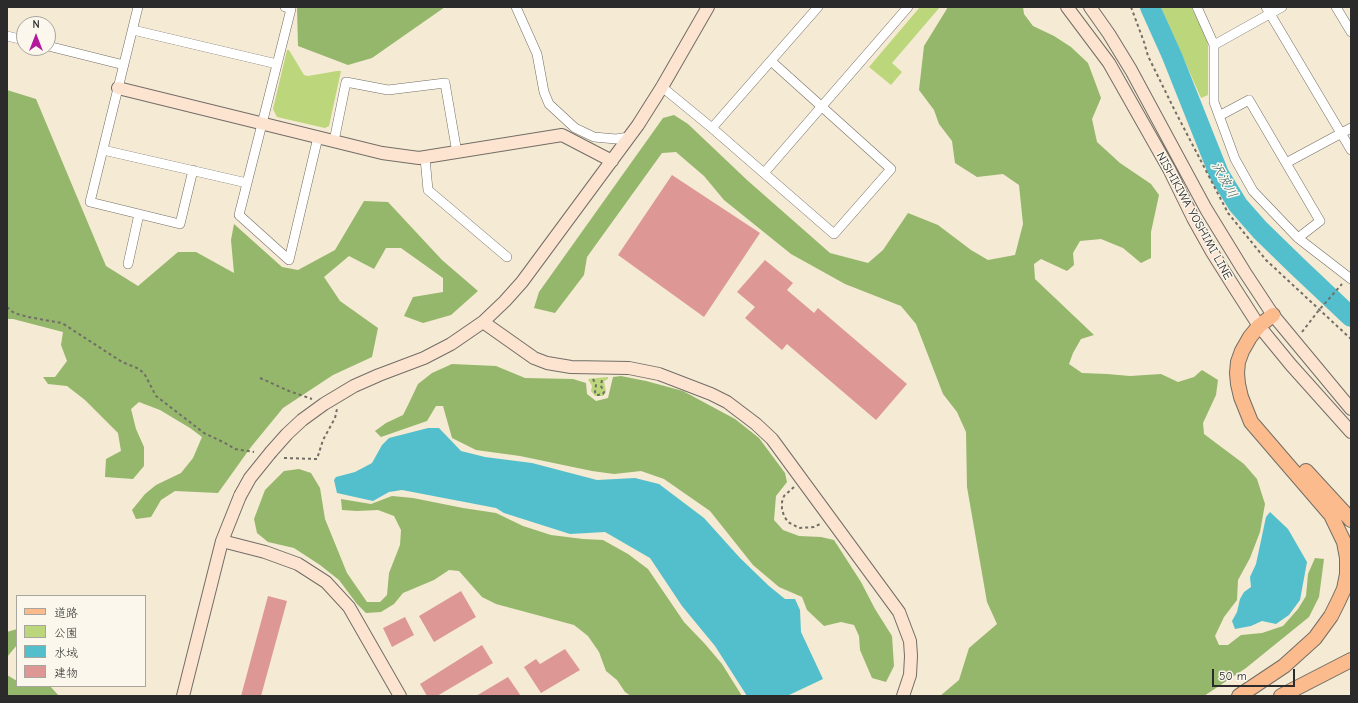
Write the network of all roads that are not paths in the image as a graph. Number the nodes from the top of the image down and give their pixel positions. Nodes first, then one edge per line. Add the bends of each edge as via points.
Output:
1 (138, 7) edge
2 (285, 7) edge
3 (516, 7) edge
4 (818, 7) edge
5 (908, 7) edge
6 (1067, 7) edge
7 (1090, 7) edge
8 (1197, 7) edge
9 (1282, 7) edge
10 (1336, 7) edge
11 (706, 8) edge
12 (1268, 10) edge
13 (133, 30) junction
14 (1351, 32) edge
15 (1214, 45) junction
16 (56, 48) edge
17 (771, 61) junction
18 (277, 64) junction
19 (124, 65) junction
20 (662, 87) junction
21 (118, 88) junction
22 (822, 107) junction
23 (1219, 116) junction
24 (263, 123) junction
25 (712, 128) junction
26 (1351, 128) edge
27 (1342, 133) junction
28 (629, 136) junction
29 (318, 137) junction
30 (334, 141) junction
31 (103, 150) junction
32 (1351, 150) edge
33 (457, 153) junction
34 (425, 158) junction
35 (612, 160) junction
36 (1286, 163) junction
37 (193, 170) junction
38 (764, 173) junction
39 (247, 183) junction
40 (139, 214) junction
41 (1298, 238) junction
42 (507, 257) dead end
43 (128, 264) dead end
44 (1351, 278) edge
45 (1273, 315) junction
46 (483, 322) junction
47 (1259, 326) junction
48 (1241, 397) junction
49 (1351, 409) edge
50 (1351, 432) edge
51 (1351, 520) edge
52 (222, 540) junction
53 (1351, 660) edge
54 (183, 696) edge
55 (400, 696) edge
56 (903, 696) edge
57 (1239, 696) edge
58 (1281, 696) edge

1 - 13 street
2 - 18 street via 291,8
3 - 28 street via 537,54 544,92 549,104 575,128 594,137 616,139
4 - 17 street
5 - 22 street
6 - 47 street, NISHIKIWA YOSHIMI LINE via 1108,62 1169,169 1212,252
7 - 45 street, NISHIKIWA YOSHIMI LINE via 1131,70 1206,208
8 - 15 street
9 - 12 street
10 - 14 street
11 - 20 street
12 - 15 street
12 - 27 street
13 - 18 street
13 - 19 street
15 - 23 street via 1214,102
16 - 19 street
17 - 22 street
17 - 25 street
18 - 24 street
19 - 21 street
20 - 25 street
20 - 28 street
21 - 24 street
21 - 31 street
22 - 38 street
22 - 38 street via 891,169 886,175 834,234
23 - 36 street via 1249,100
23 - 41 street via 1236,159 1254,191
24 - 29 street
24 - 39 street
25 - 38 street
26 - 27 street
27 - 32 street
27 - 36 street
28 - 35 street
29 - 30 street
29 - 39 street via 288,260 239,215
30 - 33 street via 346,82 388,90 445,83
30 - 34 street via 382,153
31 - 37 street
31 - 40 street via 90,202
33 - 34 street
33 - 35 street via 562,135
34 - 42 street via 428,190
35 - 46 street via 522,282
36 - 41 street via 1320,221
37 - 39 street
37 - 40 street via 180,224
40 - 43 street
41 - 44 street
45 - 47 main road
45 - 49 street, NISHIKIWA YOSHIMI LINE
46 - 52 street, bridge via 451,344 424,358 354,386 302,420 286,434 250,478
46 - 56 street via 534,358 571,368 629,368 660,374 722,400 756,424 772,439 899,612 910,641 911,656 910,675
47 - 48 main road via 1250,337 1238,362
47 - 50 street, NISHIKIWA YOSHIMI LINE
48 - 51 main road via 1266,428
48 - 57 main road via 1251,422 1330,515 1344,542 1347,574 1344,589 1324,627 1284,666
52 - 54 street
52 - 55 street via 298,564 326,582 349,607
53 - 58 main road

